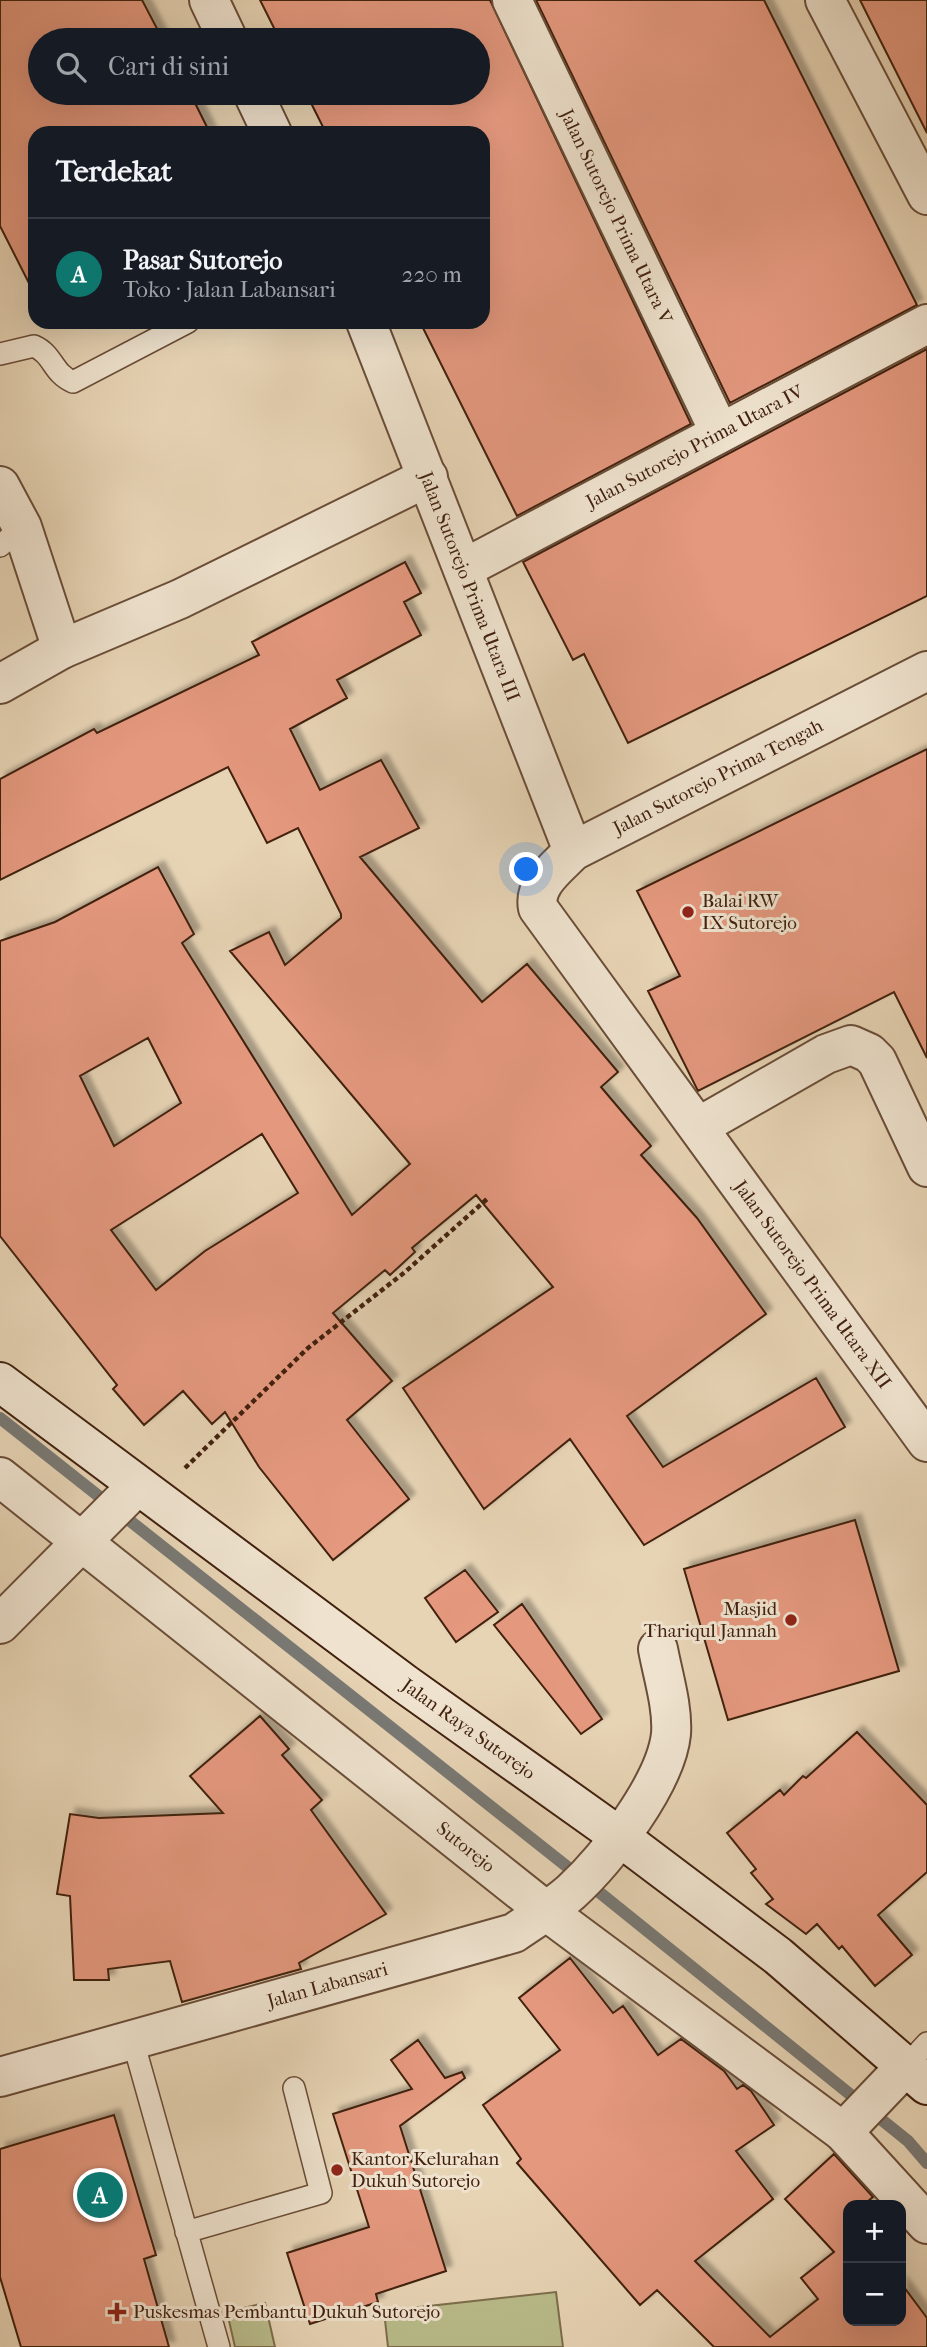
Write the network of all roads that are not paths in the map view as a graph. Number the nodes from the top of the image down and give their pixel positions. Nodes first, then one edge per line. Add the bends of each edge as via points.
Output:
1 (209, 0) edge
2 (512, 0) edge
3 (825, 0) edge
4 (222, 28) edge
5 (259, 105) edge
6 (269, 126) edge
7 (927, 195) edge
8 (927, 324) edge
9 (175, 329) edge
10 (369, 329) edge
11 (0, 354) edge
12 (719, 431) junction
13 (428, 477) junction
14 (0, 486) edge
15 (11, 536) edge
16 (463, 569) junction
17 (62, 649) junction
18 (927, 671) edge
19 (0, 684) edge
20 (573, 851) junction
21 (538, 908) joint
22 (700, 1126) junction
23 (927, 1167) edge
24 (0, 1382) edge
25 (927, 1442) edge
26 (0, 1477) edge
27 (138, 1495) junction
28 (89, 1536) junction
29 (0, 1624) edge
30 (658, 1649) dead end
31 (583, 1876) junction
32 (133, 2041) junction
33 (913, 2069) edge
34 (0, 2077) edge
35 (294, 2088) dead end
36 (846, 2130) junction
37 (927, 2224) edge
38 (186, 2232) junction
39 (219, 2347) edge

1 - 4 street
2 - 12 street, Jalan Sutorejo Prima Utara V
3 - 7 street
5 - 6 street
8 - 12 street, Jalan Sutorejo Prima Utara IV
9 - 11 lane via 74,382 59,376 45,351 34,346
10 - 13 street, Jalan Sutorejo Prima Utara III
12 - 16 street, Jalan Sutorejo Prima Utara IV
13 - 16 street, Jalan Sutorejo Prima Utara III
13 - 17 street via 180,599
14 - 15 street
15 - 17 street
16 - 20 street, Jalan Sutorejo Prima Utara III
17 - 19 street
18 - 20 street, Jalan Sutorejo Prima Tengah
20 - 21 street, Jalan Sutorejo Prima Tengah via 540,886
21 - 22 street, Jalan Sutorejo Prima Utara XII
22 - 23 street via 826,1054 851,1045 877,1061
22 - 25 street, Jalan Sutorejo Prima Utara XII
24 - 27 street, Jalan Raya Sutorejo
26 - 28 street, Sutorejo
27 - 28 street
27 - 31 street, Jalan Raya Sutorejo via 404,1684
28 - 29 street
28 - 31 street, Sutorejo
30 - 31 street via 669,1707 669,1748 642,1806
31 - 32 street, Jalan Labansari via 504,1936
31 - 33 street, Jalan Raya Sutorejo via 778,1956
31 - 36 street, Sutorejo
32 - 34 street, Jalan Labansari
32 - 38 lane
33 - 36 street
35 - 38 lane via 321,2193
36 - 37 street, Sutorejo
38 - 39 lane

